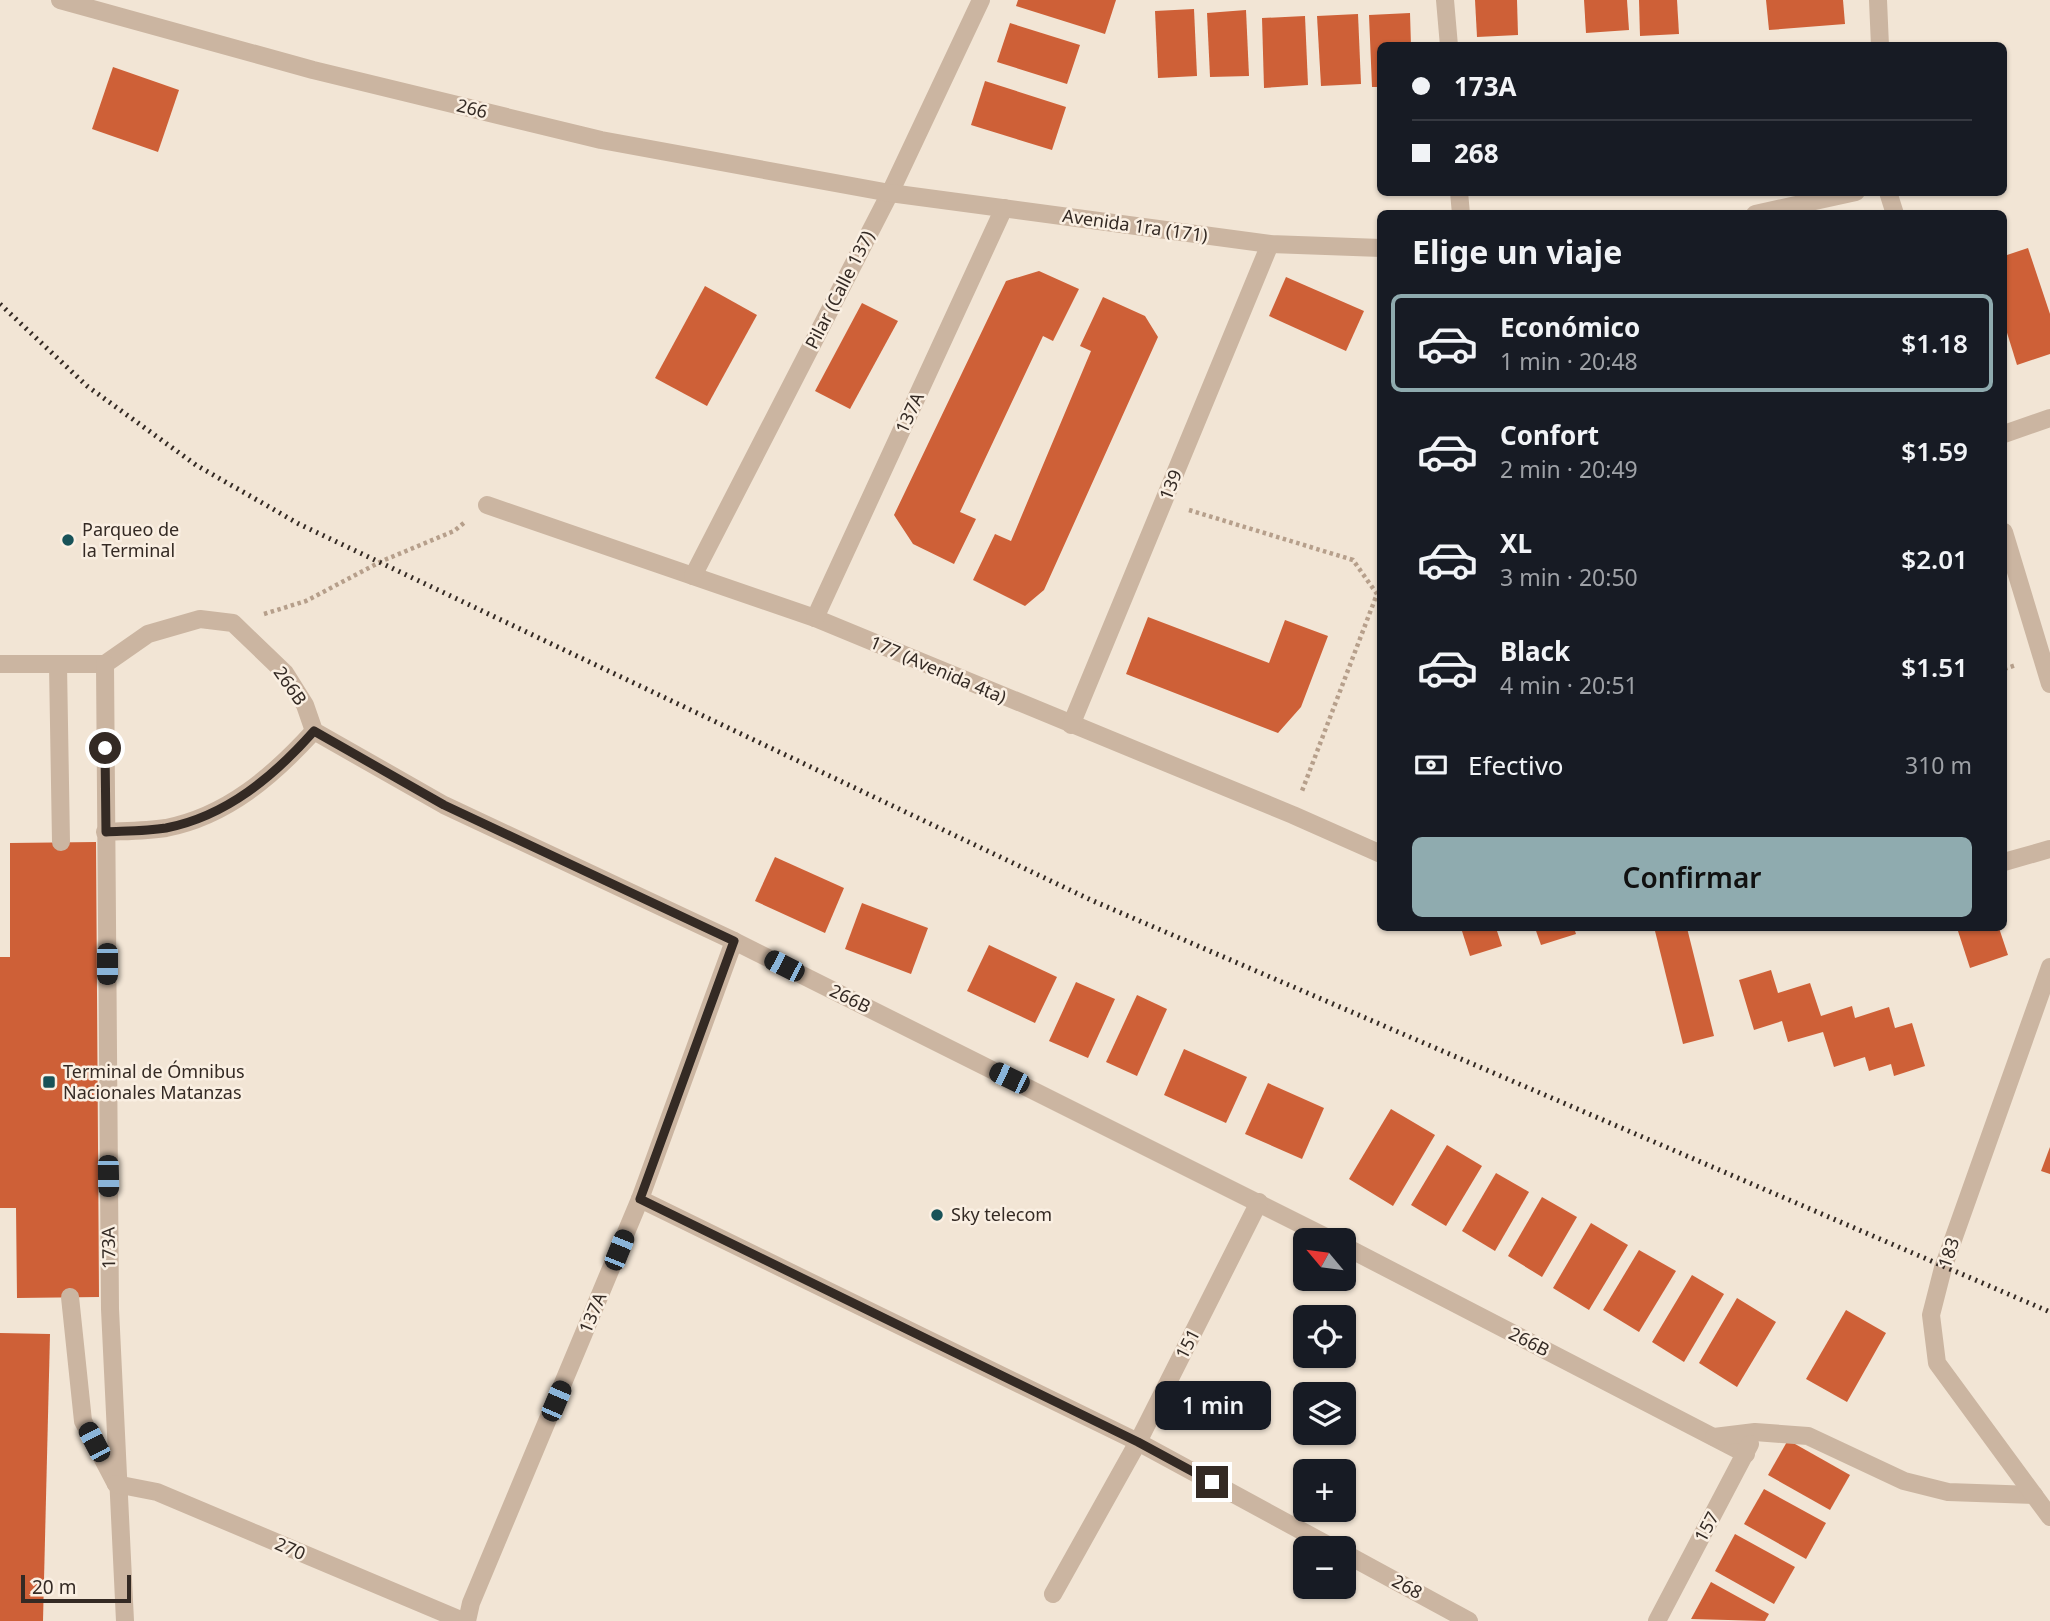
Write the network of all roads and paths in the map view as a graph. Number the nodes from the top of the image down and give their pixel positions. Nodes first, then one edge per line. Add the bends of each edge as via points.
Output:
1 (60, 0) edge
2 (981, 0) edge
3 (1446, 0) edge
4 (1878, 0) edge
5 (1449, 42) edge
6 (1880, 42) edge
7 (890, 193) junction
8 (1838, 196) edge
9 (1004, 208) junction
10 (1773, 210) edge
11 (1270, 244) junction
12 (1377, 248) edge
13 (2050, 418) edge
14 (2007, 433) edge
15 (1164, 502) junction
16 (486, 505) joint
17 (2007, 542) edge
18 (693, 576) junction
19 (815, 618) junction
20 (233, 623) junction
21 (0, 664) edge
22 (105, 664) junction
23 (58, 665) junction
24 (2050, 684) edge
25 (1071, 725) junction
26 (314, 731) junction
27 (1293, 815) junction
28 (106, 832) junction
29 (61, 842) dead end
30 (2050, 849) edge
31 (1377, 853) edge
32 (2007, 861) edge
33 (734, 941) junction
34 (2050, 967) edge
35 (640, 1199) junction
36 (1259, 1202) junction
37 (1309, 1228) edge
38 (1356, 1252) edge
39 (70, 1297) dead end
40 (1755, 1432) junction
41 (1714, 1437) junction
42 (1138, 1442) junction
43 (1746, 1454) junction
44 (116, 1485) junction
45 (2034, 1495) junction
46 (2050, 1517) edge
47 (1311, 1536) edge
48 (1356, 1560) edge
49 (1053, 1594) dead end
50 (467, 1615) edge
51 (125, 1621) edge
52 (1469, 1621) edge
53 (1657, 1621) edge

1 - 7 street, 266 via 313,70 601,140
2 - 7 street, Pilar (Calle 137)
3 - 5 street
4 - 6 street
7 - 9 street, Avenida 1ra (171)
7 - 18 street, Pilar (Calle 137)
8 - 10 street
9 - 11 street, Avenida 1ra (171)
9 - 19 street, 137A
11 - 12 street, Avenida 1ra (171)
11 - 15 street, 139
13 - 14 street
15 - 25 street, 139
15 - 27 path via 1353,560 1377,594
16 - 18 street, 177 (Avenida 4ta)
16 - 20 path via 454,531 382,561 306,601
17 - 24 street
18 - 19 street, 177 (Avenida 4ta)
19 - 25 street, 177 (Avenida 4ta)
20 - 22 street via 200,619 148,634
20 - 26 street, 266B via 285,673 305,705
21 - 23 street
22 - 23 street
22 - 28 street, 173A
23 - 29 street
25 - 27 street, 177 (Avenida 4ta)
26 - 28 street via 242,797 205,816 165,828
26 - 33 street, 266B via 444,805
27 - 31 street, 177 (Avenida 4ta)
28 - 44 street, 173A
30 - 32 street
33 - 35 street, 137A
33 - 36 street, 266B
34 - 45 street, 183 via 1943,1268 1931,1315 1937,1363
35 - 42 street
35 - 50 street, 137A
36 - 37 street, 266B
36 - 42 street, 151
38 - 41 street, 266B
39 - 44 street via 83,1421
40 - 41 street
40 - 43 street, 157
40 - 45 street via 1808,1436 1904,1481 1948,1492
41 - 43 street, 266B
42 - 47 street
42 - 49 street, 151
43 - 53 street, 157
44 - 50 street, 270 via 158,1492
44 - 51 street, 173A
45 - 46 street, 183
48 - 52 street, 268

